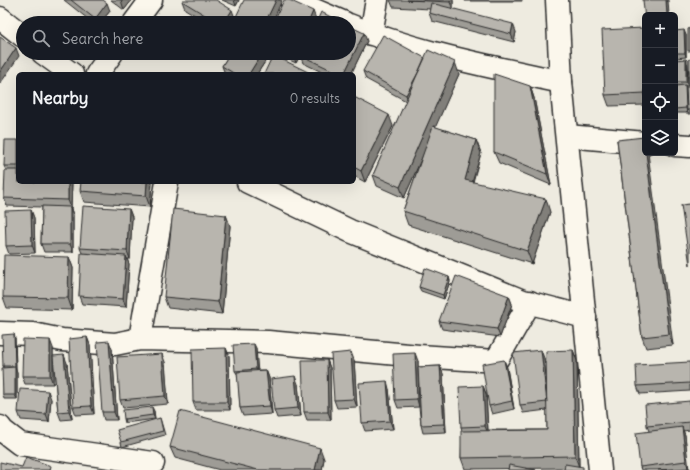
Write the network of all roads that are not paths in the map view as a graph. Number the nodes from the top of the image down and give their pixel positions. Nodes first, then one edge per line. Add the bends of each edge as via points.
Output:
1 (151, 0) edge
2 (291, 0) edge
3 (377, 0) edge
4 (557, 0) edge
5 (139, 16) edge
6 (329, 16) edge
7 (0, 18) edge
8 (356, 28) edge
9 (16, 31) edge
10 (372, 34) junction
11 (53, 60) edge
12 (107, 60) edge
13 (69, 72) edge
14 (98, 72) edge
15 (561, 82) junction
16 (567, 136) junction
17 (642, 143) edge
18 (678, 145) edge
19 (690, 146) edge
20 (167, 184) edge
21 (252, 184) edge
22 (530, 302) junction
23 (585, 317) junction
24 (0, 333) edge
25 (140, 339) junction
26 (0, 427) edge
27 (154, 463) dead end
28 (600, 470) edge

1 - 5 street
2 - 6 street
3 - 10 street
4 - 15 street
7 - 9 street
8 - 10 street
10 - 15 street via 446,56
11 - 13 street
12 - 14 street
15 - 16 street
16 - 17 street
16 - 23 street
18 - 19 street
20 - 25 street
21 - 22 street via 350,231
22 - 23 street
22 - 25 street via 496,361 268,342
23 - 28 street
24 - 25 street via 33,334 62,340 115,344
26 - 27 street via 20,444

